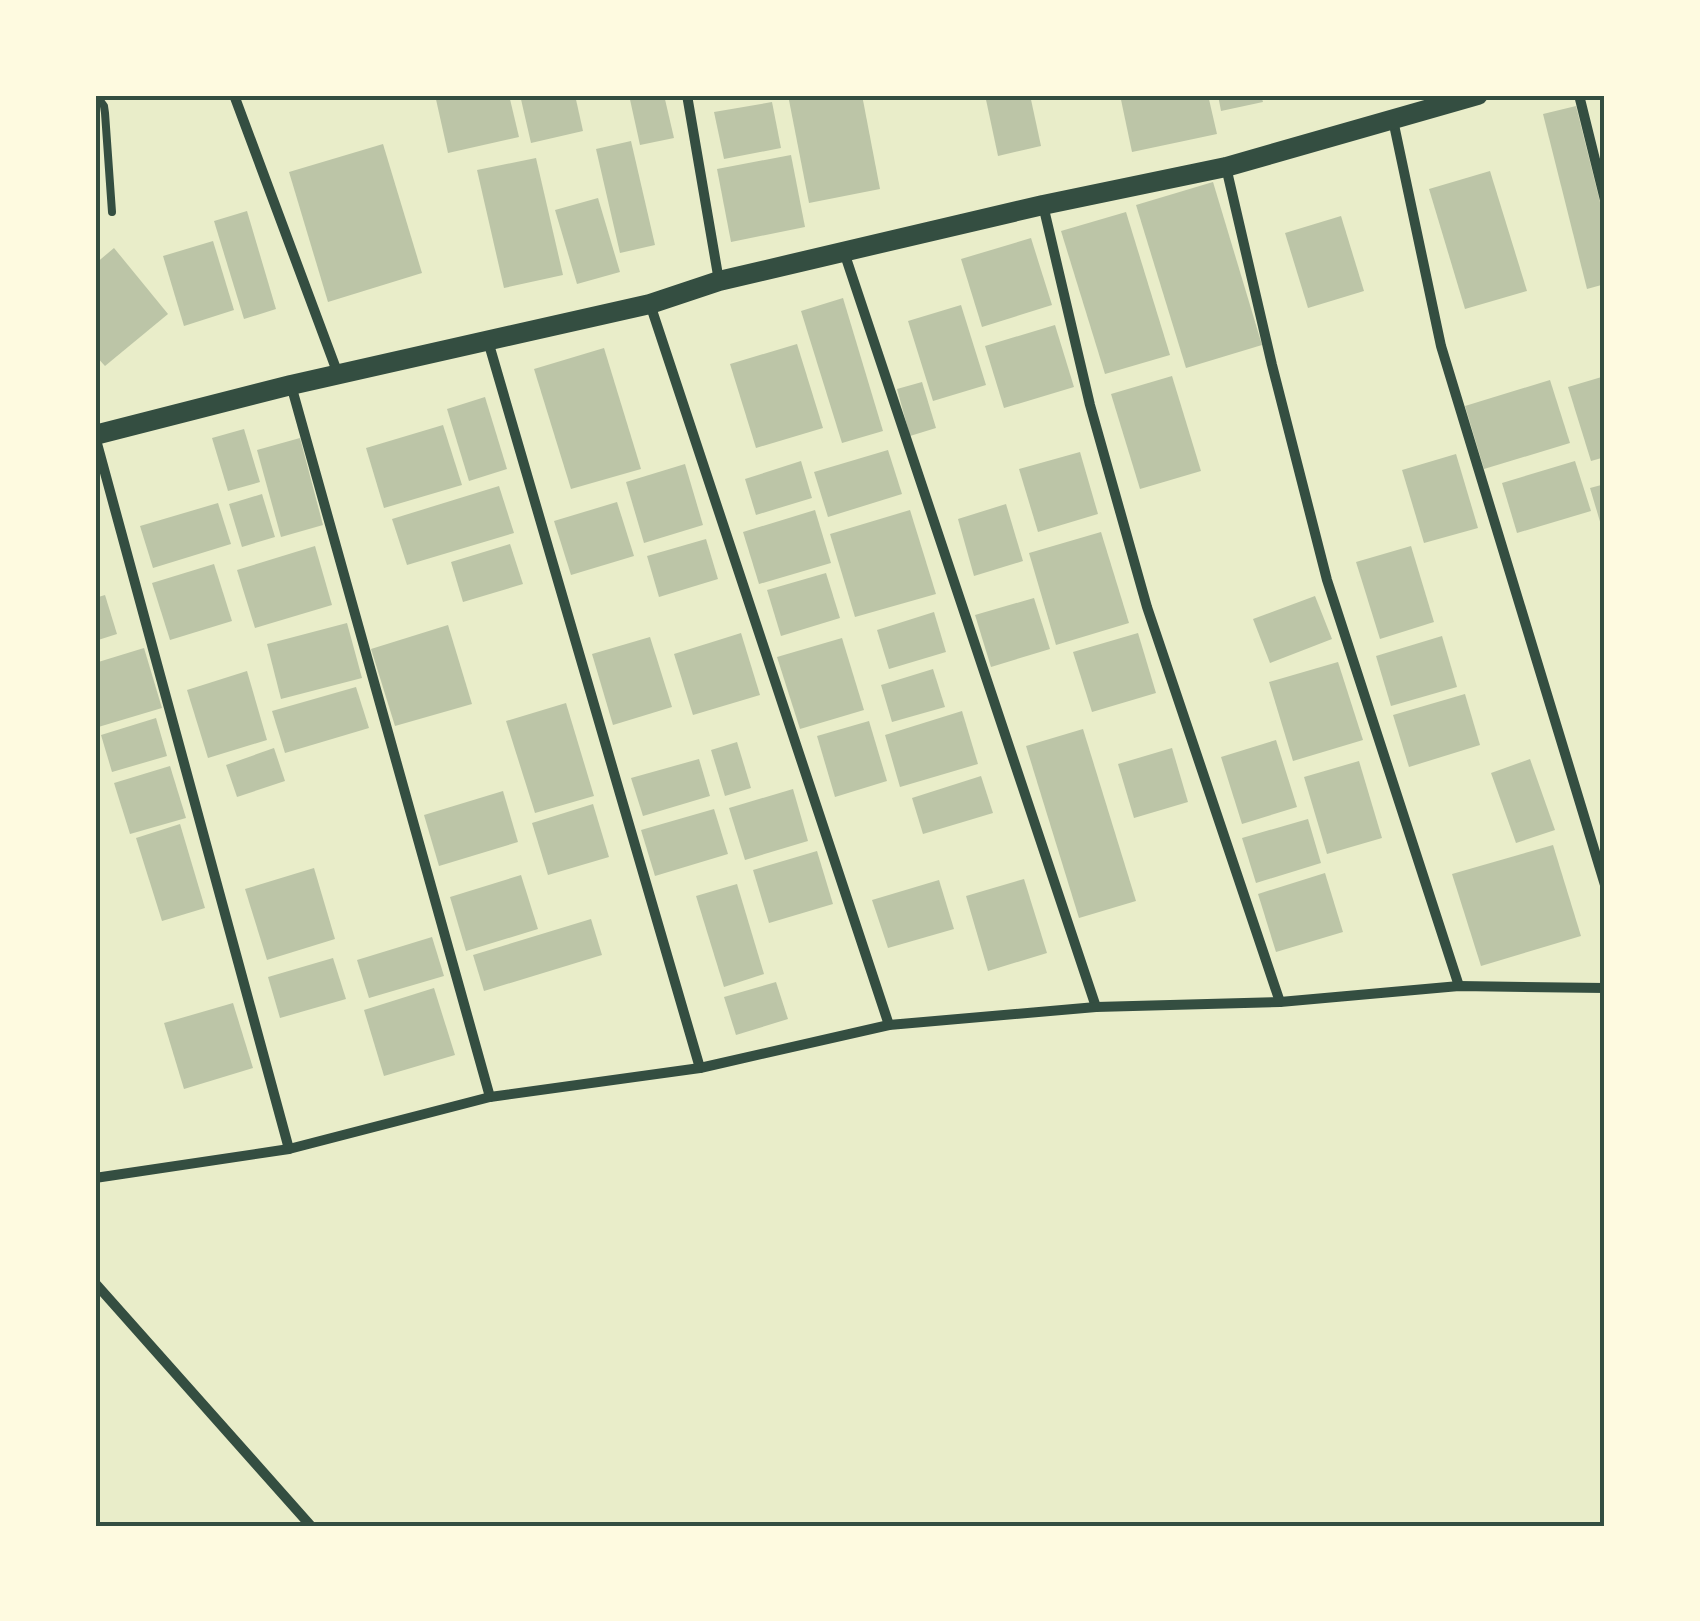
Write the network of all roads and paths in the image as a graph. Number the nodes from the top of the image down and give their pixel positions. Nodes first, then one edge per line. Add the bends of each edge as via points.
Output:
1 (96, 95) edge
2 (234, 95) edge
3 (686, 95) edge
4 (1478, 95) edge
5 (1580, 95) edge
6 (1394, 120) junction
7 (1226, 167) junction
8 (1605, 200) edge
9 (1042, 204) junction
10 (112, 212) dead end
11 (844, 252) junction
12 (719, 281) junction
13 (650, 304) junction
14 (488, 341) junction
15 (338, 374) junction
16 (291, 385) junction
17 (95, 436) edge
18 (1605, 884) edge
19 (1459, 986) junction
20 (1605, 988) edge
21 (1280, 1002) junction
22 (1096, 1007) junction
23 (889, 1025) junction
24 (700, 1068) junction
25 (490, 1096) junction
26 (288, 1149) junction
27 (95, 1178) edge
28 (95, 1283) edge
29 (311, 1526) edge

1 - 10 lane via 105,113
2 - 15 street
3 - 12 street
4 - 6 main road
5 - 8 street
6 - 7 main road
6 - 18 street via 1441,346
7 - 9 main road
7 - 19 street via 1327,580
9 - 11 main road
9 - 21 street via 1147,606
11 - 12 main road
11 - 22 street
12 - 13 main road
13 - 14 main road
13 - 23 street
14 - 15 main road
14 - 24 street
15 - 16 main road
16 - 17 main road
16 - 25 street
17 - 26 street
19 - 20 street
19 - 21 street
21 - 22 street
22 - 23 street
23 - 24 street
24 - 25 street
25 - 26 street
26 - 27 street
28 - 29 street

